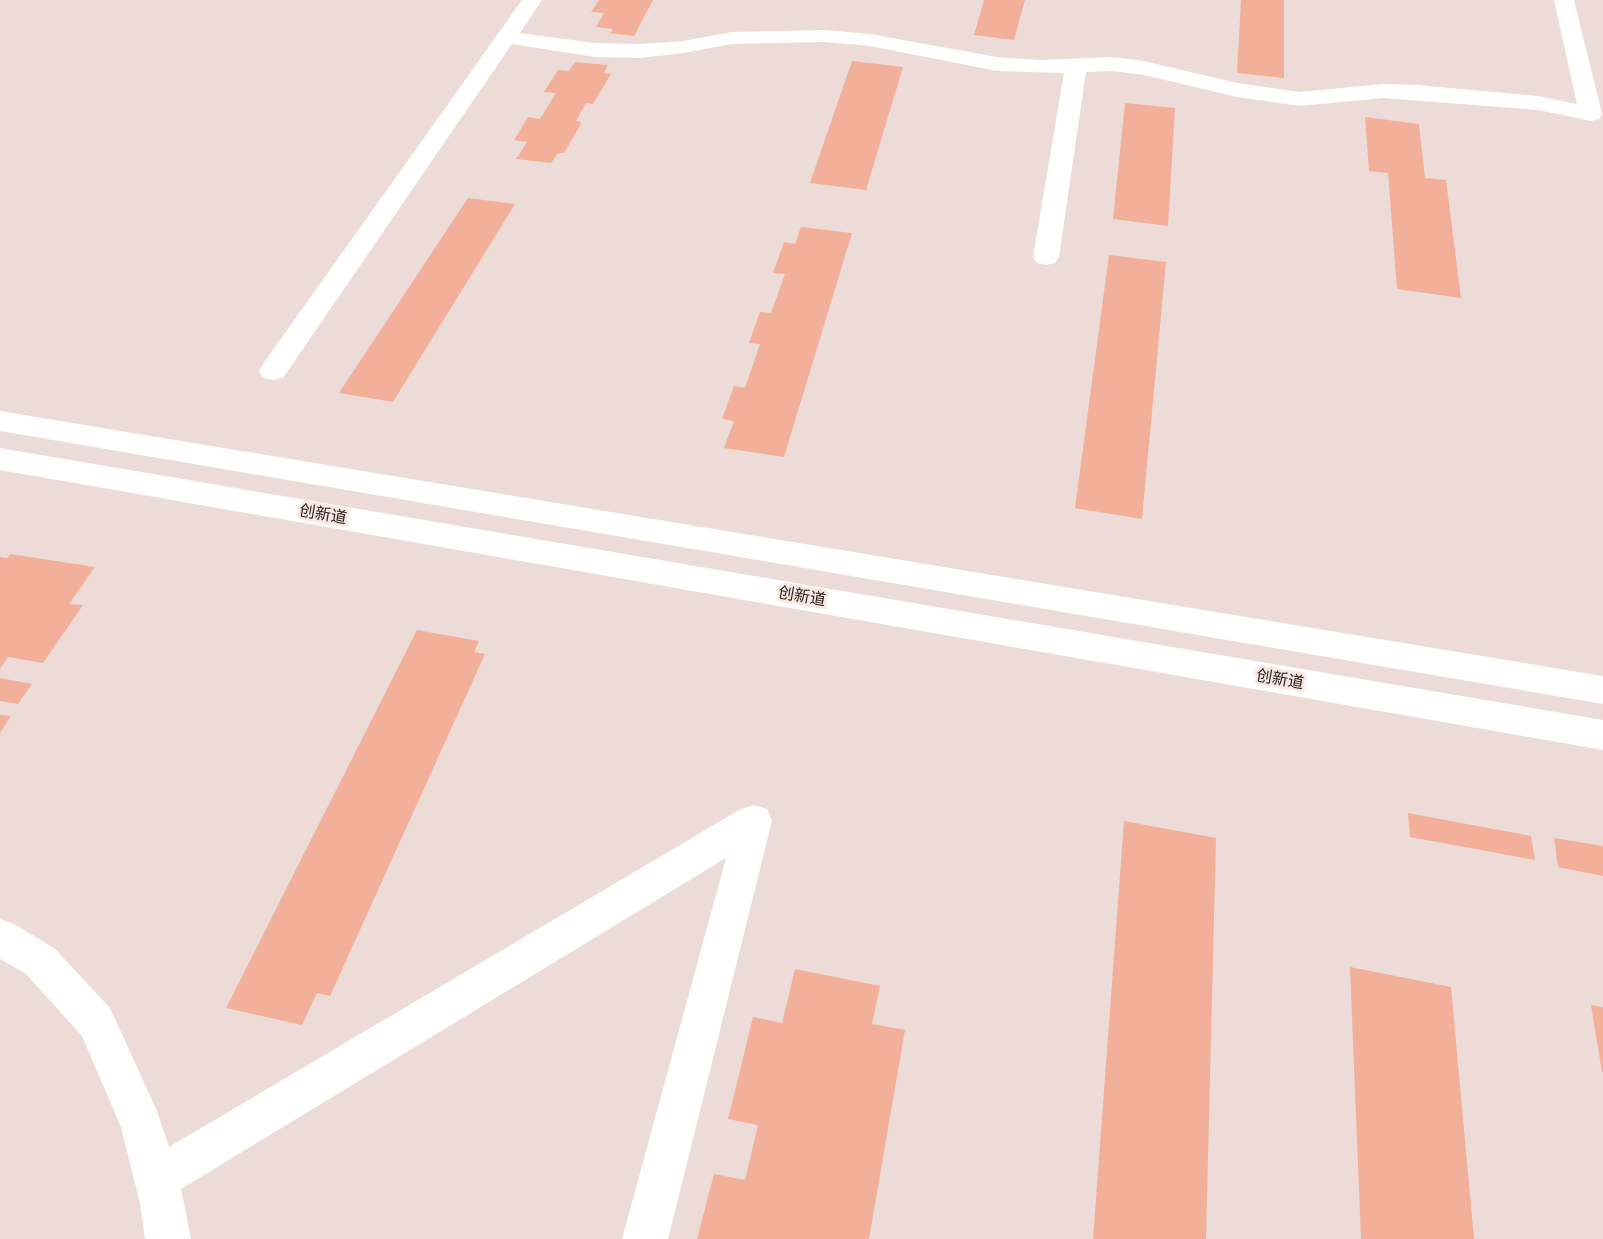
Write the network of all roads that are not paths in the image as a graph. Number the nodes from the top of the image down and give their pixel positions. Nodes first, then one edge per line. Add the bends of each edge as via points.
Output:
1 (532, 0) edge
2 (1564, 0) edge
3 (506, 37) junction
4 (1076, 64) junction
5 (1046, 257) dead end
6 (273, 371) dead end
7 (0, 421) edge
8 (0, 459) edge
9 (1603, 690) edge
10 (1603, 735) edge
11 (0, 937) edge
12 (156, 1179) junction
13 (168, 1239) edge
14 (645, 1239) edge

1 - 3 street
2 - 4 street via 1591,114 1502,99 1418,92 1300,99 1237,90 1144,68
3 - 4 street via 595,50 640,51 732,38 824,36 870,40 997,64 1039,68
3 - 6 street
4 - 5 street
7 - 9 street
8 - 10 street, 创新道
11 - 12 street via 40,962 96,1022 142,1126
12 - 13 street
12 - 14 street via 754,821

